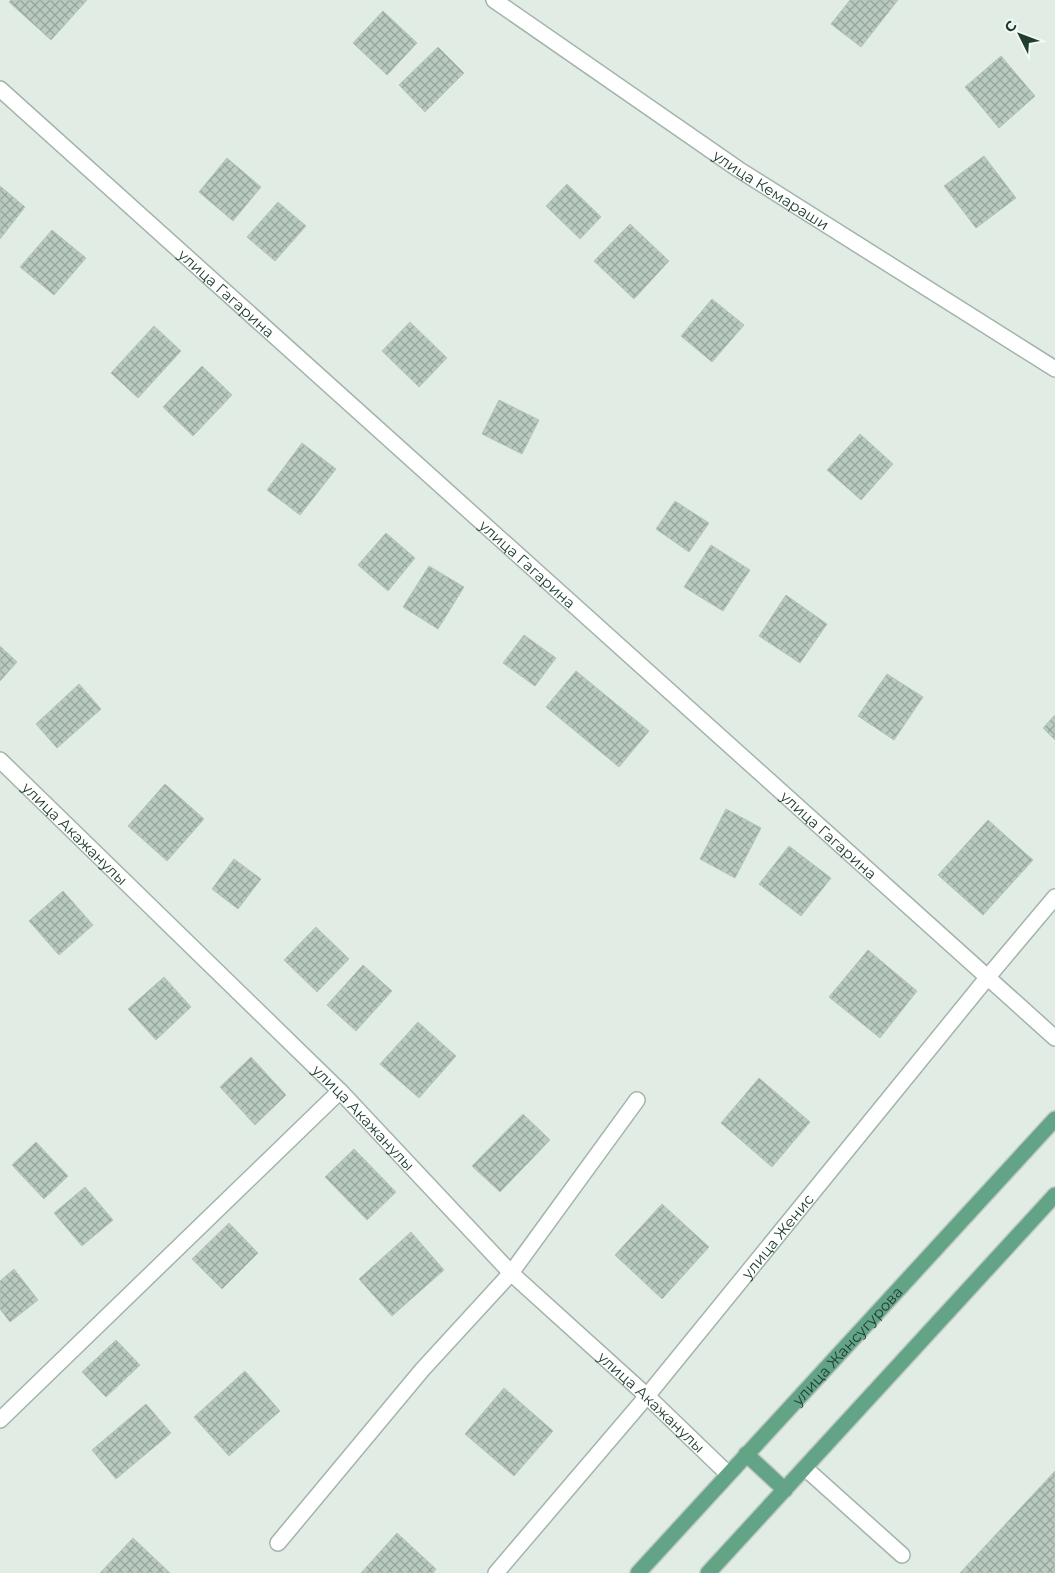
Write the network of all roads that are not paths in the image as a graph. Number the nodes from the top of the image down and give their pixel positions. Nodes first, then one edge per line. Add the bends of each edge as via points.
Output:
1 (494, 0) edge
2 (0, 89) edge
3 (1055, 369) edge
4 (0, 760) edge
5 (1055, 897) edge
6 (987, 978) junction
7 (1055, 1038) edge
8 (340, 1091) junction
9 (637, 1100) dead end
10 (1055, 1119) edge
11 (1055, 1196) edge
12 (511, 1273) junction
13 (647, 1396) junction
14 (0, 1420) edge
15 (746, 1454) junction
16 (805, 1468) junction
17 (728, 1474) junction
18 (784, 1490) junction
19 (278, 1543) dead end
20 (902, 1555) dead end
21 (496, 1573) edge
22 (638, 1573) edge
23 (708, 1573) edge

1 - 3 street, улица Кемараши via 738,168
2 - 6 street, улица Гагарина
4 - 8 street, улица Акажанулы
5 - 6 street, улица Женис
6 - 7 street, улица Гагарина
6 - 13 street, улица Женис
8 - 12 street, улица Акажанулы
8 - 14 street
9 - 12 street
10 - 15 main road, улица Жансугурова
11 - 16 main road
12 - 13 street, улица Акажанулы
12 - 19 street via 422,1370
13 - 17 street, улица Акажанулы
13 - 21 street, улица Женис
15 - 17 main road, улица Жансугурова
15 - 18 main road
16 - 18 main road
16 - 20 street
17 - 22 main road, улица Жансугурова
18 - 23 main road

